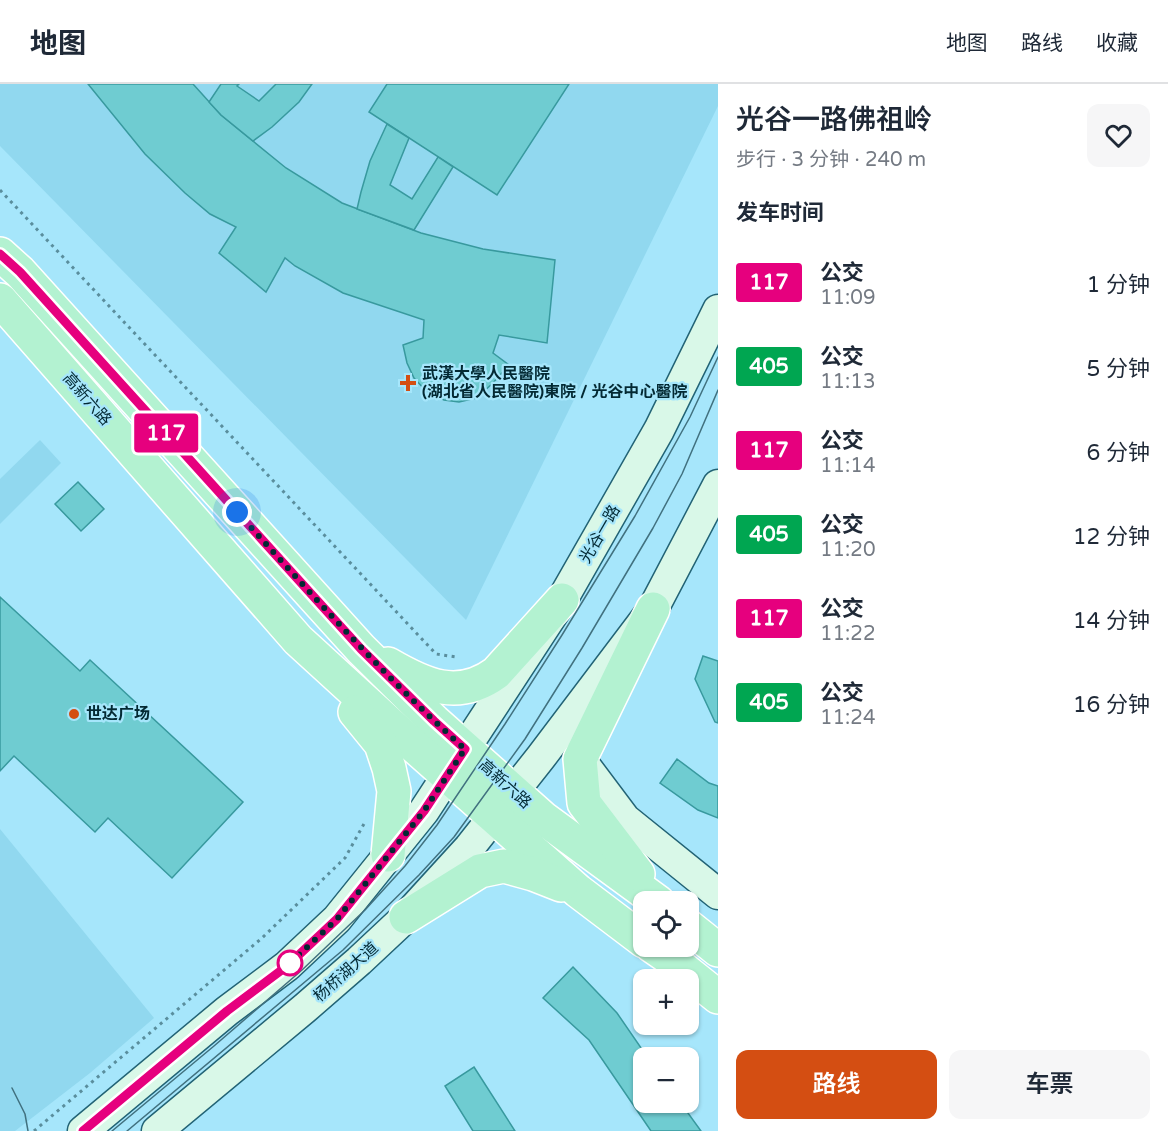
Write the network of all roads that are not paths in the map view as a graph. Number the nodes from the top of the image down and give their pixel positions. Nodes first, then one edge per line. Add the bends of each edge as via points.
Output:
1 (0, 254) edge
2 (0, 300) edge
3 (718, 310) edge
4 (718, 484) edge
5 (562, 600) junction
6 (652, 609) junction
7 (298, 640) junction
8 (361, 649) junction
9 (465, 749) junction
10 (580, 759) junction
11 (448, 776) junction
12 (504, 804) junction
13 (388, 855) junction
14 (578, 891) junction
15 (644, 891) edge
16 (651, 891) edge
17 (718, 894) edge
18 (406, 917) junction
19 (633, 933) edge
20 (699, 935) edge
21 (718, 950) edge
22 (668, 957) edge
23 (718, 997) edge
24 (83, 1131) edge
25 (157, 1131) edge

1 - 8 main road, 高新六路
2 - 7 main road, 高新六路
3 - 5 main road, 光谷一路 via 659,430
4 - 6 main road
5 - 8 main road via 496,673 475,685 435,686
5 - 9 main road, 光谷一路
6 - 10 main road
6 - 12 main road
7 - 11 main road, 高新六路
7 - 13 main road via 381,744 394,791
8 - 9 main road, 高新六路
9 - 11 main road
9 - 12 main road, 高新六路
10 - 16 main road via 584,803
10 - 17 main road via 625,819
11 - 12 main road, 高新六路
11 - 13 main road
12 - 14 main road, 高新六路
12 - 15 main road, 高新六路 via 543,818
12 - 18 main road, 杨桥湖大道
13 - 24 main road via 337,919 287,966
14 - 18 main road via 504,866 480,871
14 - 19 main road, 高新六路
18 - 25 main road, 杨桥湖大道 via 305,1008
20 - 21 main road
22 - 23 main road

